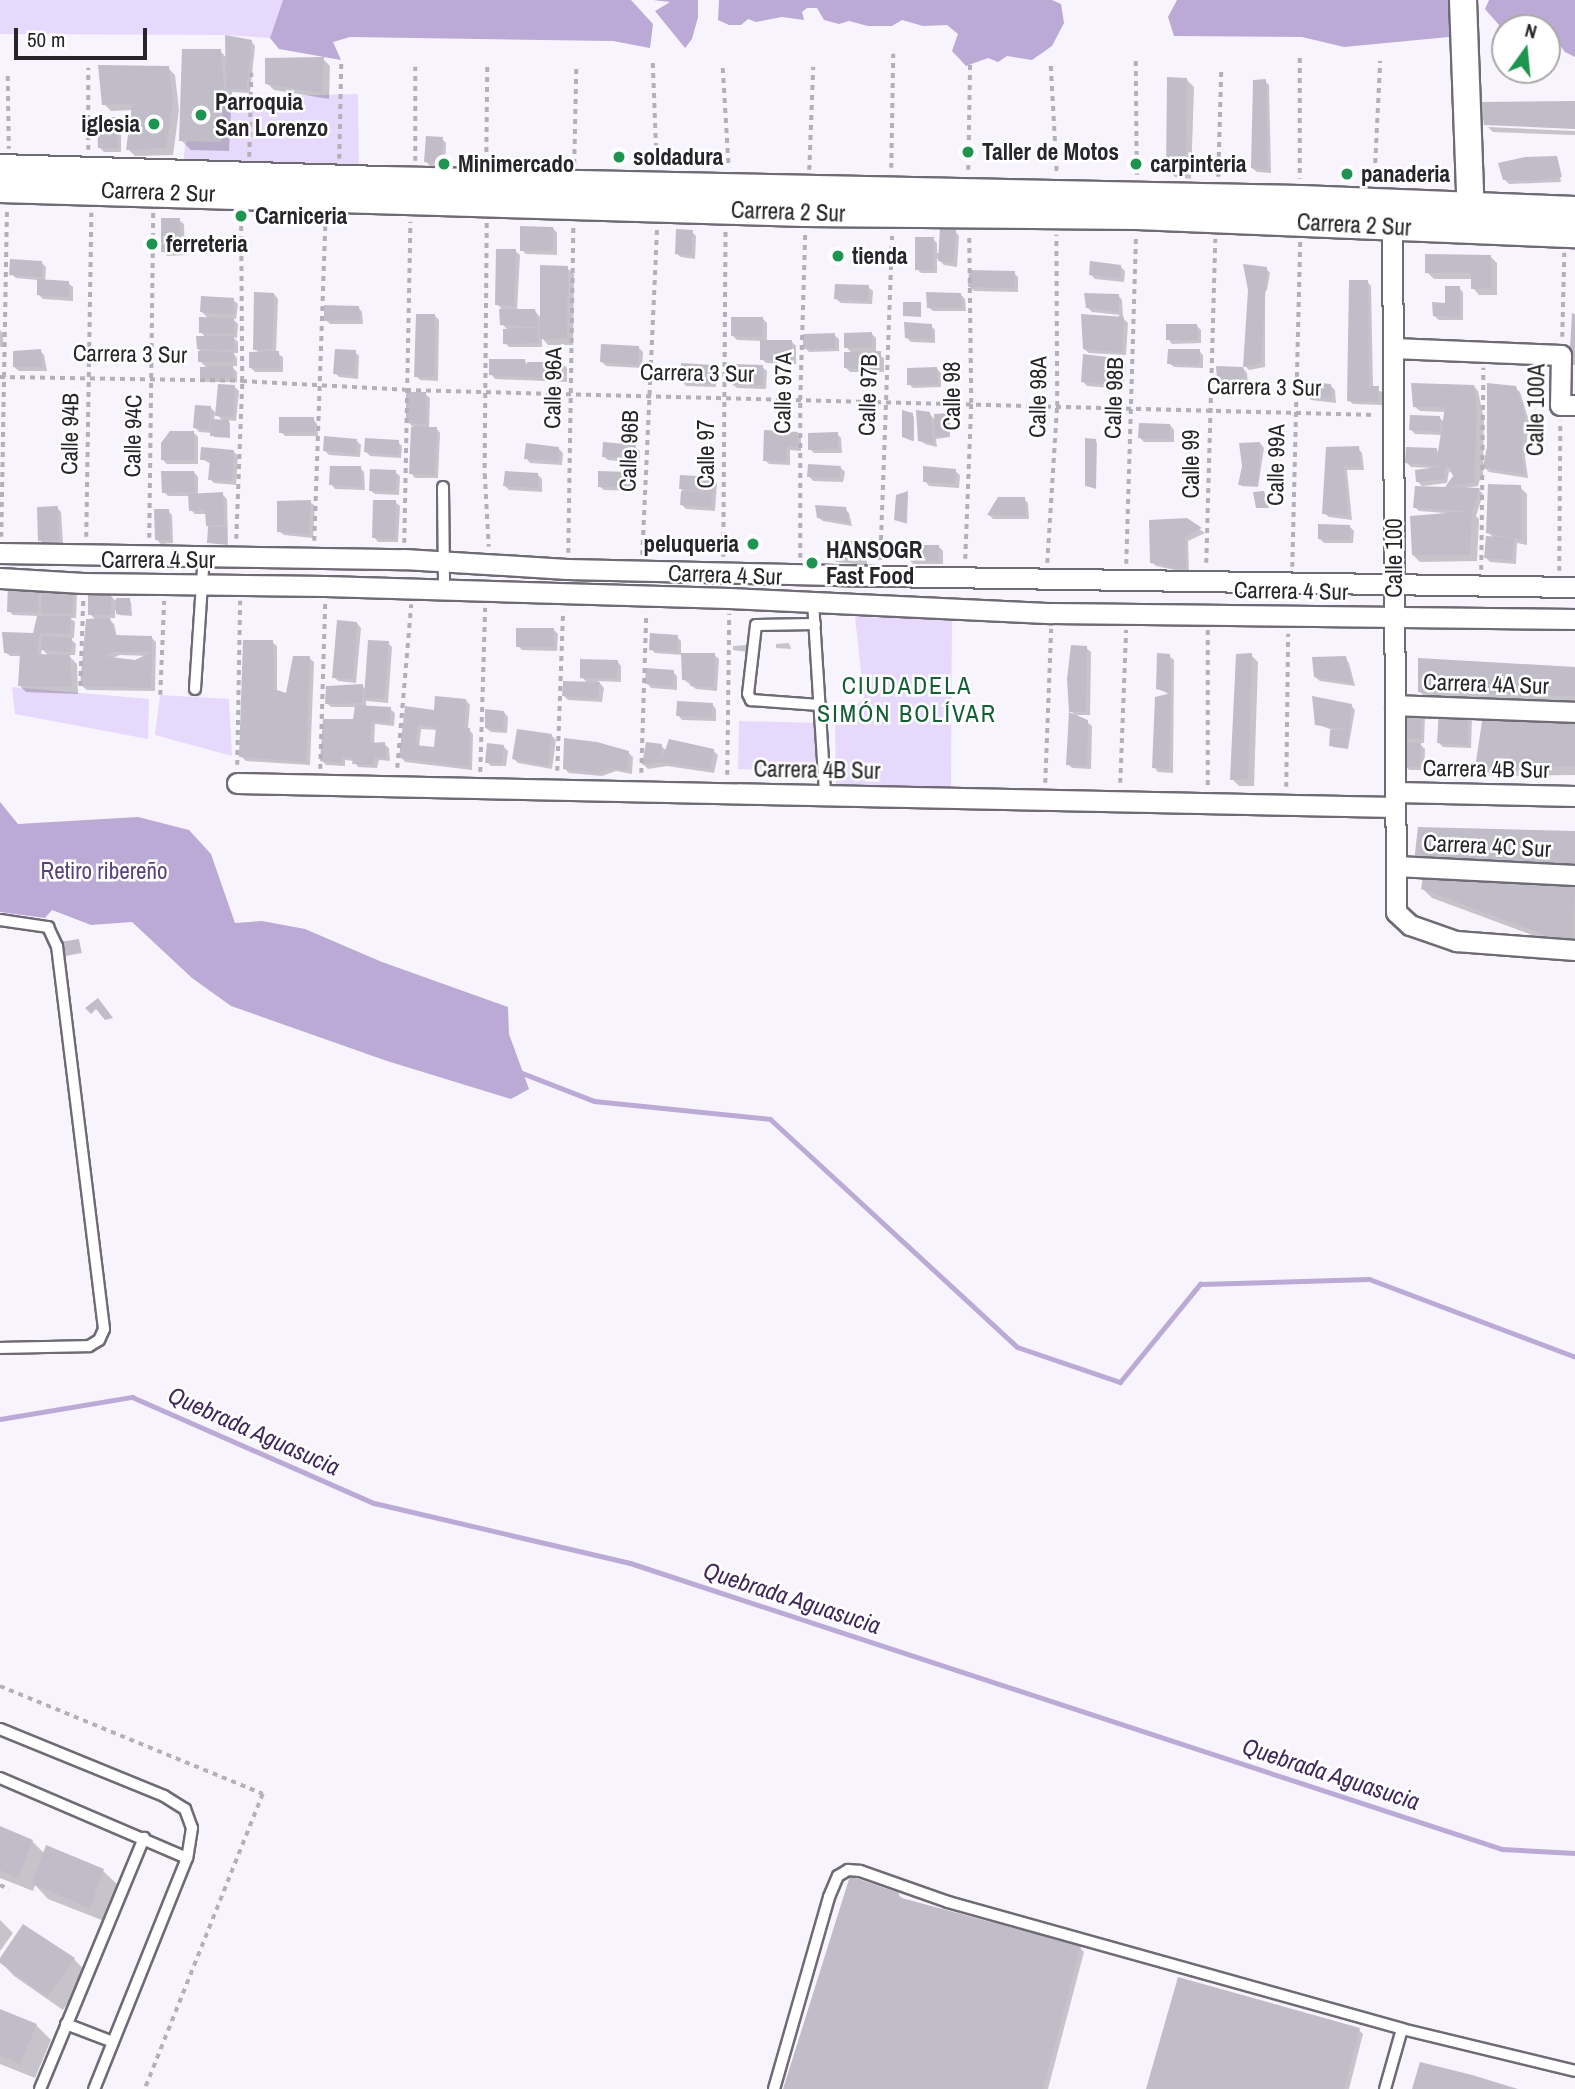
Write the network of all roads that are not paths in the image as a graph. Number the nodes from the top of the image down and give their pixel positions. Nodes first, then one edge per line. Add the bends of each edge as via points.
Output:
1 (1463, 0) edge
2 (4, 178) edge
3 (90, 179) junction
4 (333, 189) junction
5 (1386, 211) junction
6 (1471, 219) junction
7 (1571, 226) edge
8 (1393, 348) junction
9 (1567, 405) edge
10 (443, 487) dead end
11 (0, 553) edge
12 (204, 555) junction
13 (444, 561) junction
14 (0, 578) edge
15 (201, 584) junction
16 (1394, 585) junction
17 (1567, 587) edge
18 (444, 590) junction
19 (813, 602) junction
20 (1395, 617) junction
21 (1575, 619) edge
22 (815, 624) junction
23 (195, 689) dead end
24 (820, 705) junction
25 (1395, 705) junction
26 (1575, 712) edge
27 (237, 783) road end
28 (825, 795) junction
29 (1575, 796) edge
30 (1396, 799) junction
31 (1396, 866) junction
32 (1575, 875) edge
33 (0, 920) edge
34 (1575, 950) edge
35 (0, 1348) edge
36 (1, 1731) edge
37 (0, 1778) edge
38 (144, 1838) junction
39 (187, 1858) junction
40 (66, 2024) junction
41 (1402, 2029) junction
42 (113, 2042) junction
43 (1575, 2071) edge
44 (40, 2089) edge
45 (94, 2089) edge
46 (774, 2089) edge
47 (1385, 2089) edge

1 - 6 street
2 - 3 street, Carrera 2 Sur
3 - 4 street, Carrera 2 Sur via 248,176
3 - 4 street, Carrera 2 Sur via 154,192
4 - 5 street, Carrera 2 Sur
5 - 6 street, Carrera 2 Sur
5 - 8 street, Calle 100
6 - 7 street, Carrera 2 Sur
8 - 9 street, Calle 100A via 1561,355
8 - 16 street, Calle 100
10 - 13 lane
11 - 12 street, Carrera 4 Sur
12 - 13 street, Carrera 4 Sur
12 - 15 lane
13 - 16 street, Carrera 4 Sur via 800,575
13 - 18 lane
14 - 15 street, Carrera 4 Sur
15 - 18 street, Carrera 4 Sur
15 - 23 lane
16 - 17 street, Carrera 4 Sur
16 - 20 street, Calle 100
18 - 19 street, Carrera 4 Sur
19 - 20 street, Carrera 4 Sur via 1052,613
19 - 22 lane
20 - 21 street, Carrera 4 Sur
20 - 25 street, Calle 100
22 - 24 lane
22 - 24 lane via 756,625 748,694 751,700
24 - 28 lane
25 - 26 street, Carrera 4A Sur
25 - 30 street, Calle 100
27 - 28 street, Carrera 4B Sur
28 - 30 street, Carrera 4B Sur via 1286,804
29 - 30 street, Carrera 4B Sur
30 - 31 street, Calle 100
31 - 32 street, Carrera 4C Sur
31 - 34 street, Calle 100 via 1396,912 1410,925 1456,941
33 - 35 lane via 48,927 57,946 104,1329 99,1340 89,1346
36 - 39 lane via 164,1796 185,1809 192,1828
37 - 38 lane
38 - 39 lane
38 - 40 lane
39 - 42 lane
40 - 42 lane
40 - 44 lane
41 - 43 lane
41 - 46 lane via 848,1870 838,1876 829,1897
41 - 47 lane
42 - 45 lane

